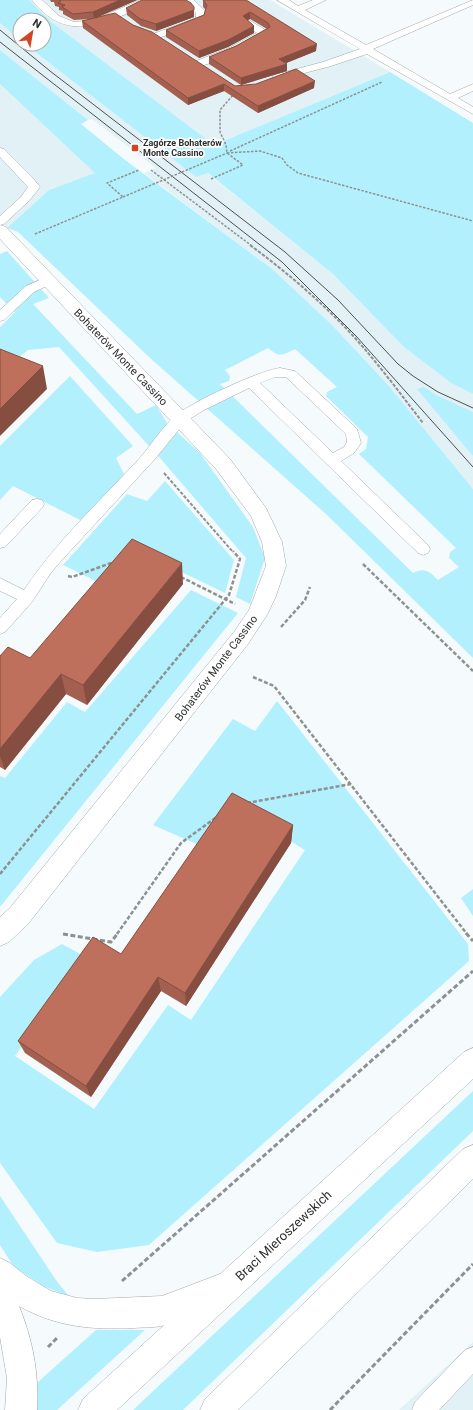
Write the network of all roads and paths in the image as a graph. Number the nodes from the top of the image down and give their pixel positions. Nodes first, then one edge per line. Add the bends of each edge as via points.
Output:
1 (37, 0) edge
2 (148, 0) edge
3 (189, 0) edge
4 (282, 0) edge
5 (321, 0) edge
6 (473, 2) edge
7 (298, 9) junction
8 (116, 14) junction
9 (127, 22) edge
10 (249, 23) edge
11 (165, 42) edge
12 (367, 49) junction
13 (407, 71) junction
14 (211, 72) edge
15 (473, 87) edge
16 (239, 90) joint
17 (451, 97) junction
18 (473, 111) edge
19 (0, 151) edge
20 (227, 153) junction
21 (139, 170) dead end
22 (151, 170) dead end
23 (211, 179) dead end
24 (123, 197) junction
25 (473, 221) edge
26 (0, 222) edge
27 (6, 237) edge
28 (47, 281) junction
29 (0, 317) edge
30 (251, 382) junction
31 (180, 419) junction
32 (423, 422) dead end
33 (150, 456) junction
34 (331, 460) junction
35 (37, 504) dead end
36 (0, 543) edge
37 (423, 549) dead end
38 (115, 562) edge
39 (363, 564) dead end
40 (45, 570) junction
41 (178, 575) edge
42 (0, 584) edge
43 (310, 587) dead end
44 (27, 598) junction
45 (226, 599) junction
46 (282, 627) dead end
47 (0, 628) edge
48 (473, 671) edge
49 (253, 677) dead end
50 (351, 784) junction
51 (244, 804) edge
52 (225, 811) edge
53 (0, 874) edge
54 (0, 934) edge
55 (63, 934) dead end
56 (473, 941) edge
57 (473, 971) edge
58 (473, 1061) edge
59 (473, 1159) edge
60 (473, 1264) edge
61 (0, 1273) edge
62 (229, 1285) junction
63 (0, 1296) edge
64 (85, 1314) junction
65 (473, 1358) edge
66 (23, 1369) junction
67 (20, 1410) edge
68 (94, 1410) edge
69 (216, 1410) edge
70 (330, 1410) edge
71 (423, 1410) edge

1 - 8 lane via 62,22 89,24
2 - 8 lane via 125,7
3 - 11 lane via 201,12 200,18 152,35
4 - 7 lane
5 - 7 lane
6 - 12 lane
7 - 12 lane
8 - 9 lane
10 - 14 lane via 264,33 232,50 195,62
12 - 13 lane
12 - 16 lane via 327,64
13 - 17 lane
13 - 20 path
15 - 17 lane
16 - 20 path via 220,110 220,132
17 - 18 lane
19 - 26 lane via 34,187
20 - 23 path via 243,164
20 - 24 path, bridge
20 - 25 path via 260,151 282,158 298,173
21 - 24 path via 107,184
22 - 32 path via 301,286 338,321
24 - 27 path
27 - 28 street, Bohaterów Monte Cassino
28 - 29 lane via 30,289
28 - 31 street, Bohaterów Monte Cassino
30 - 31 lane via 199,406
30 - 34 lane
30 - 34 lane via 274,372 290,374 352,432 354,443 349,450
31 - 33 lane
31 - 54 street, Bohaterów Monte Cassino via 223,464 258,513 272,542 276,566 266,596 241,638 24,910
33 - 40 lane
33 - 45 path via 240,559
34 - 37 lane
35 - 36 lane
38 - 40 path via 72,577
39 - 48 path
40 - 44 lane
41 - 45 path
42 - 44 lane
43 - 46 path via 305,600
44 - 47 lane
45 - 53 path
49 - 50 path via 274,686
50 - 51 path
50 - 56 path
52 - 55 path via 181,843 111,942
57 - 64 path
58 - 62 street, Braci Mieroszewskich
59 - 69 street
60 - 70 path
61 - 64 street via 33,1299 58,1310
62 - 64 street via 165,1310
62 - 68 street, Braci Mieroszewskich
63 - 66 street via 15,1333
64 - 66 path
65 - 71 lane
66 - 67 street

